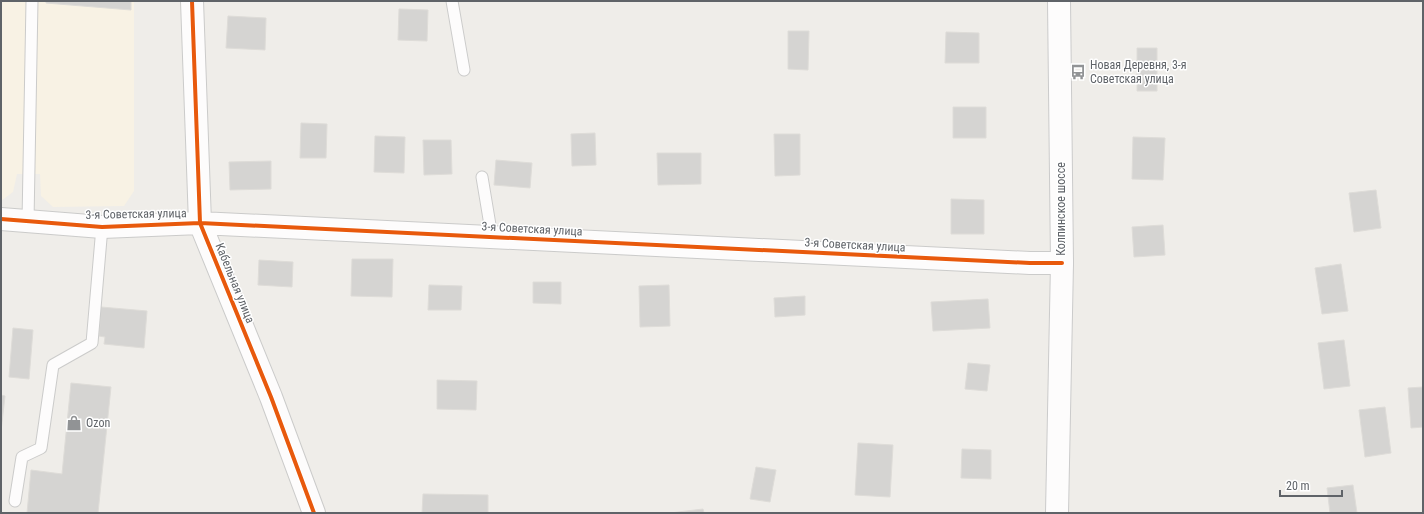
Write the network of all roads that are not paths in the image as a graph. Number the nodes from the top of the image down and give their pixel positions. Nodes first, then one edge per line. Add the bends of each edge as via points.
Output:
1 (32, 1) edge
2 (192, 1) edge
3 (452, 1) edge
4 (1059, 1) edge
5 (464, 70) dead end
6 (482, 177) dead end
7 (1, 219) edge
8 (28, 221) junction
9 (200, 223) junction
10 (102, 227) junction
11 (492, 237) junction
12 (1062, 263) junction
13 (15, 501) dead end
14 (314, 513) edge
15 (1057, 513) edge

1 - 8 lane
2 - 9 street, Кабельная улица
3 - 5 lane
4 - 12 street, Колпинское шоссе
6 - 11 lane
7 - 8 street, 3-я Советская улица
8 - 10 street, 3-я Советская улица
9 - 10 street, 3-я Советская улица
9 - 11 street, 3-я Советская улица
9 - 14 street, Кабельная улица via 271,397
10 - 13 lane via 92,343 53,365 41,448 22,457
11 - 12 street, 3-я Советская улица
12 - 15 street, Колпинское шоссе

